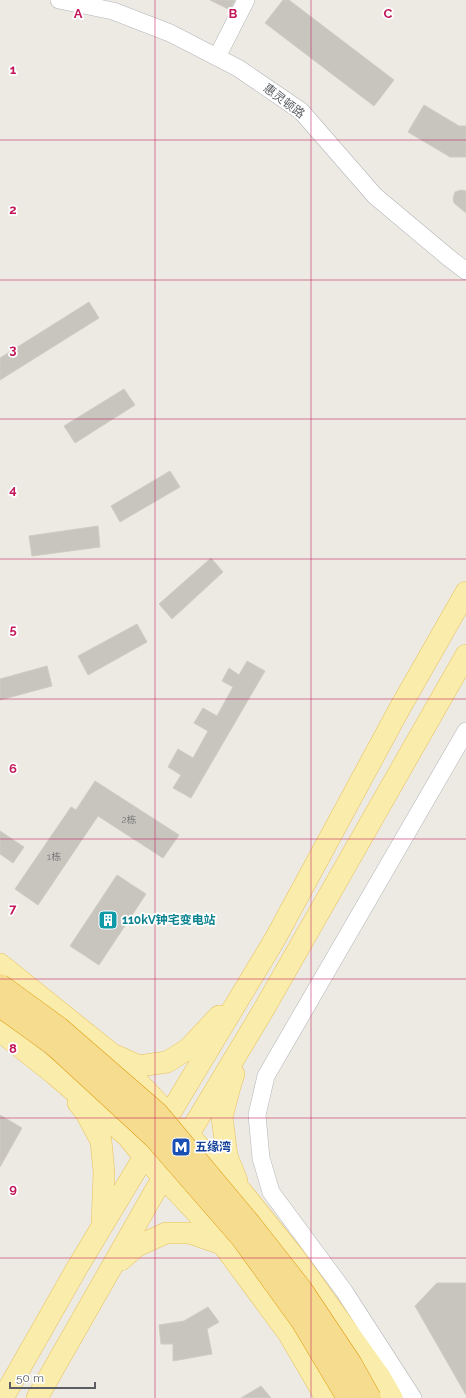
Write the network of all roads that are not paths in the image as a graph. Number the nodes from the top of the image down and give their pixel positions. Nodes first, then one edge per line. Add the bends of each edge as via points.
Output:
1 (59, 0) edge
2 (246, 0) edge
3 (217, 57) junction
4 (466, 271) edge
5 (466, 592) edge
6 (466, 655) edge
7 (466, 731) edge
8 (0, 964) edge
9 (0, 985) edge
10 (246, 989) junction
11 (0, 1006) edge
12 (264, 1009) junction
13 (0, 1031) edge
14 (112, 1054) junction
15 (54, 1074) junction
16 (169, 1114) junction
17 (188, 1135) junction
18 (144, 1157) junction
19 (163, 1177) junction
20 (242, 1192) junction
21 (102, 1228) junction
22 (222, 1244) junction
23 (110, 1270) junction
24 (3, 1398) edge
25 (37, 1398) edge
26 (326, 1398) edge
27 (348, 1398) edge
28 (370, 1398) edge
29 (392, 1398) edge
30 (413, 1398) edge

1 - 3 street, 惠灵顿路 via 113,11 170,33
2 - 3 street
3 - 4 street, 惠灵顿路 via 238,68 301,111 375,196
5 - 10 main road
6 - 12 main road
7 - 30 street via 266,1076 257,1115 261,1158 271,1192 344,1291
8 - 14 main road
9 - 28 highway, bridge via 59,1028 157,1112 301,1289 351,1364
10 - 14 main road via 188,1049 167,1062 138,1066
10 - 16 main road
11 - 27 highway, bridge via 53,1044 155,1138 242,1238 302,1321
12 - 17 main road
12 - 20 main road via 230,1083 222,1117 227,1156
13 - 15 main road
14 - 16 main road
15 - 18 main road via 127,1136
15 - 21 main road via 86,1114 101,1141 104,1172
16 - 17 main road
16 - 18 main road
17 - 19 main road
17 - 20 main road
18 - 19 main road
18 - 21 main road
19 - 22 main road via 209,1226
19 - 23 main road
20 - 29 main road via 296,1259 380,1377
21 - 24 main road
22 - 23 main road via 190,1233 166,1233 137,1246
22 - 26 main road via 288,1333
23 - 25 main road

